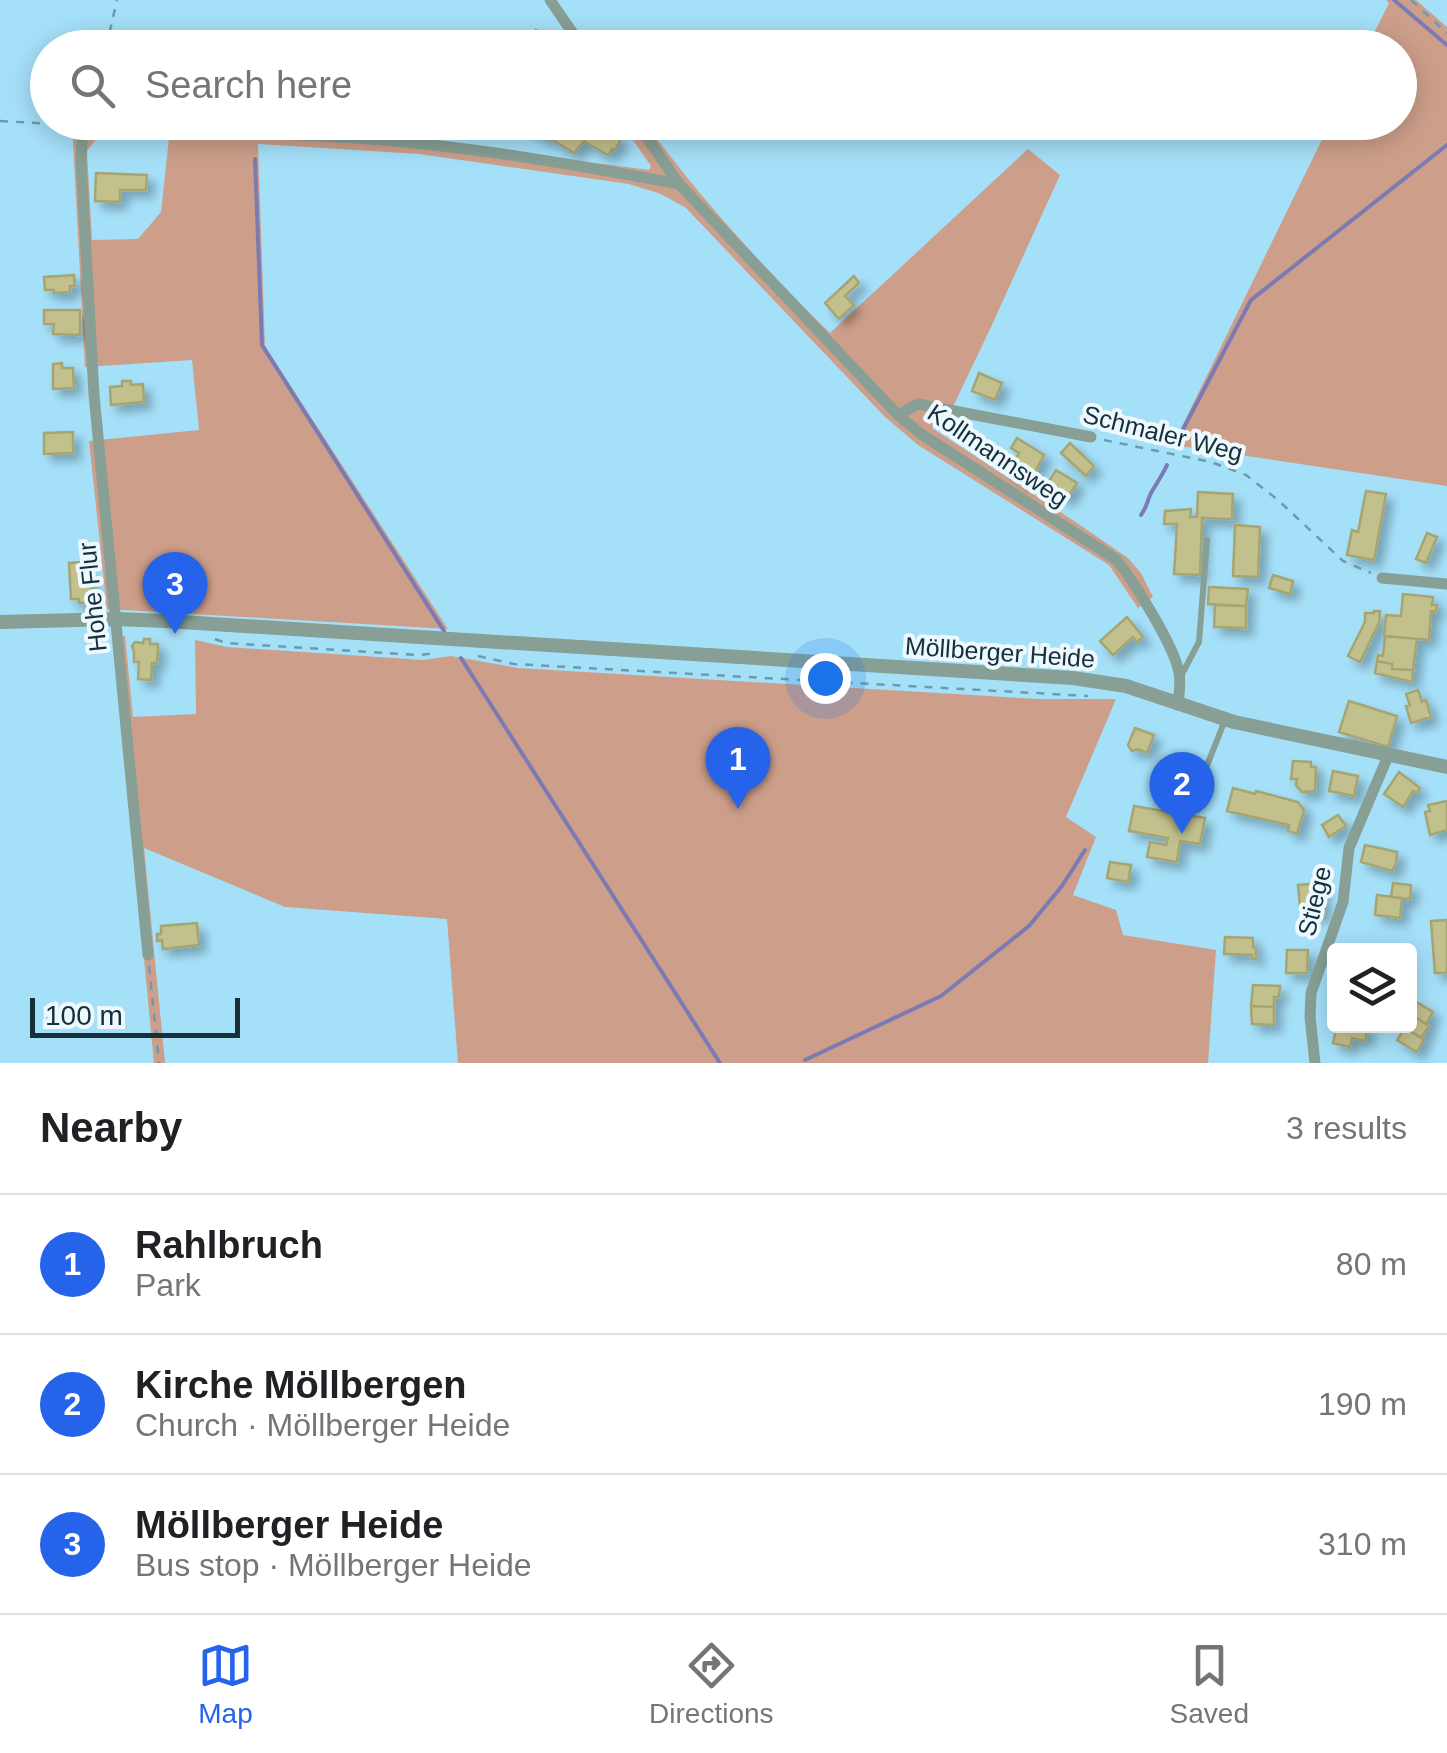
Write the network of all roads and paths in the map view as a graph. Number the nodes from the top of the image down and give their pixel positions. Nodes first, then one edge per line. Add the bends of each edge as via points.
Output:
1 (117, 0) edge
2 (550, 0) edge
3 (1410, 0) edge
4 (110, 30) edge
5 (571, 30) edge
6 (1447, 33) edge
7 (0, 121) edge
8 (30, 123) edge
9 (82, 140) edge
10 (374, 140) edge
11 (648, 140) edge
12 (679, 184) junction
13 (898, 415) junction
14 (1091, 437) joint
15 (1207, 540) dead end
16 (1382, 578) joint
17 (1447, 584) edge
18 (116, 619) junction
19 (0, 622) edge
20 (208, 637) dead end
21 (439, 652) dead end
22 (464, 652) dead end
23 (1180, 676) junction
24 (1096, 695) dead end
25 (1178, 705) junction
26 (1225, 720) junction
27 (1388, 756) junction
28 (1447, 768) edge
29 (1177, 800) dead end
30 (148, 955) joint
31 (159, 1063) edge
32 (1314, 1063) edge

1 - 4 path
2 - 5 street
3 - 6 path
7 - 8 path
9 - 18 street, Hohe Flur via 94,396
10 - 12 street
11 - 12 street, Kollmannsweg
12 - 13 street, Kollmannsweg
13 - 14 street, Schmaler Weg via 918,404
13 - 23 street, Kollmannsweg via 1117,560
14 - 16 path, Schmaler Weg via 1246,475 1343,561
15 - 23 lane via 1199,642
16 - 17 street
18 - 19 street, Möllberger Heide
18 - 25 street, Möllberger Heide via 1072,678 1126,686
18 - 30 street, Hohe Flur
20 - 21 path
22 - 24 path via 514,664
23 - 25 street, Kollmannsweg
25 - 26 street, Möllberger Heide
26 - 27 street, Möllberger Heide
26 - 29 lane via 1188,800
27 - 28 street, Möllberger Heide
27 - 32 street, Stiege via 1349,848 1343,902 1311,994
30 - 31 path

